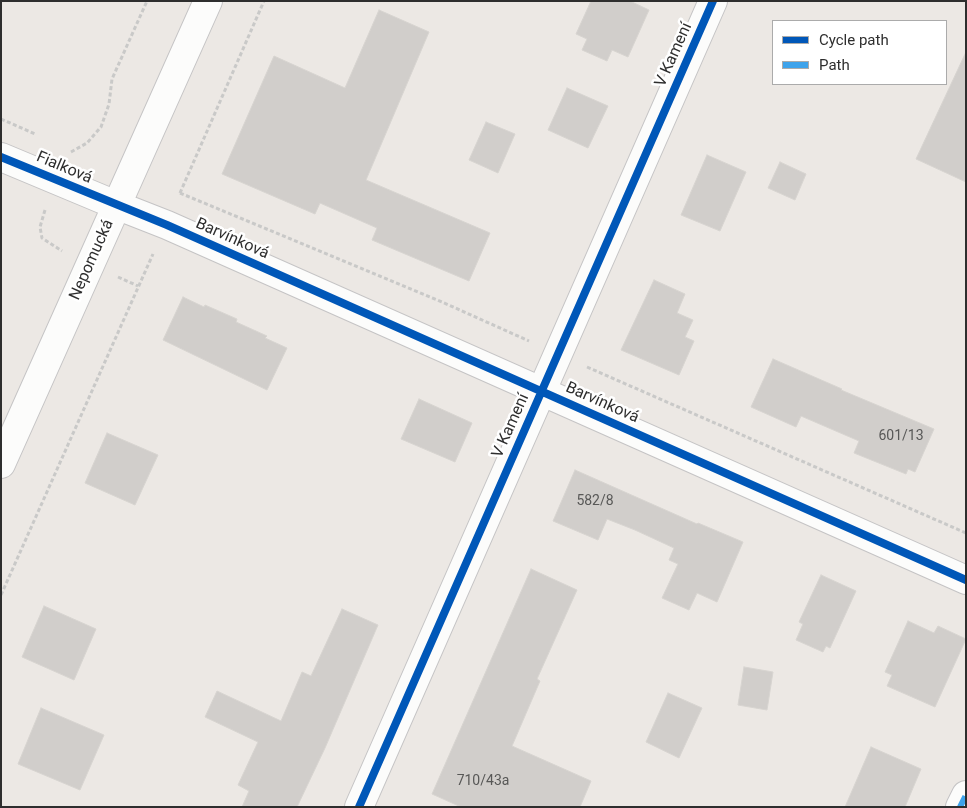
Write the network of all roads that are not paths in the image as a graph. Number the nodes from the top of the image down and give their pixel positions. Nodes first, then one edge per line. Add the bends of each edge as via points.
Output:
1 (208, 1) edge
2 (713, 1) edge
3 (1, 157) edge
4 (116, 205) junction
5 (542, 391) junction
6 (1, 464) edge
7 (966, 580) edge
8 (966, 795) edge
9 (359, 807) edge
10 (960, 807) edge

1 - 4 street, Nepomucká
2 - 5 street, V Kamení
3 - 4 street, Fialková
4 - 5 street, Barvínková
4 - 6 street, Nepomucká
5 - 7 street, Barvínková
5 - 9 street, V Kamení
8 - 10 street

